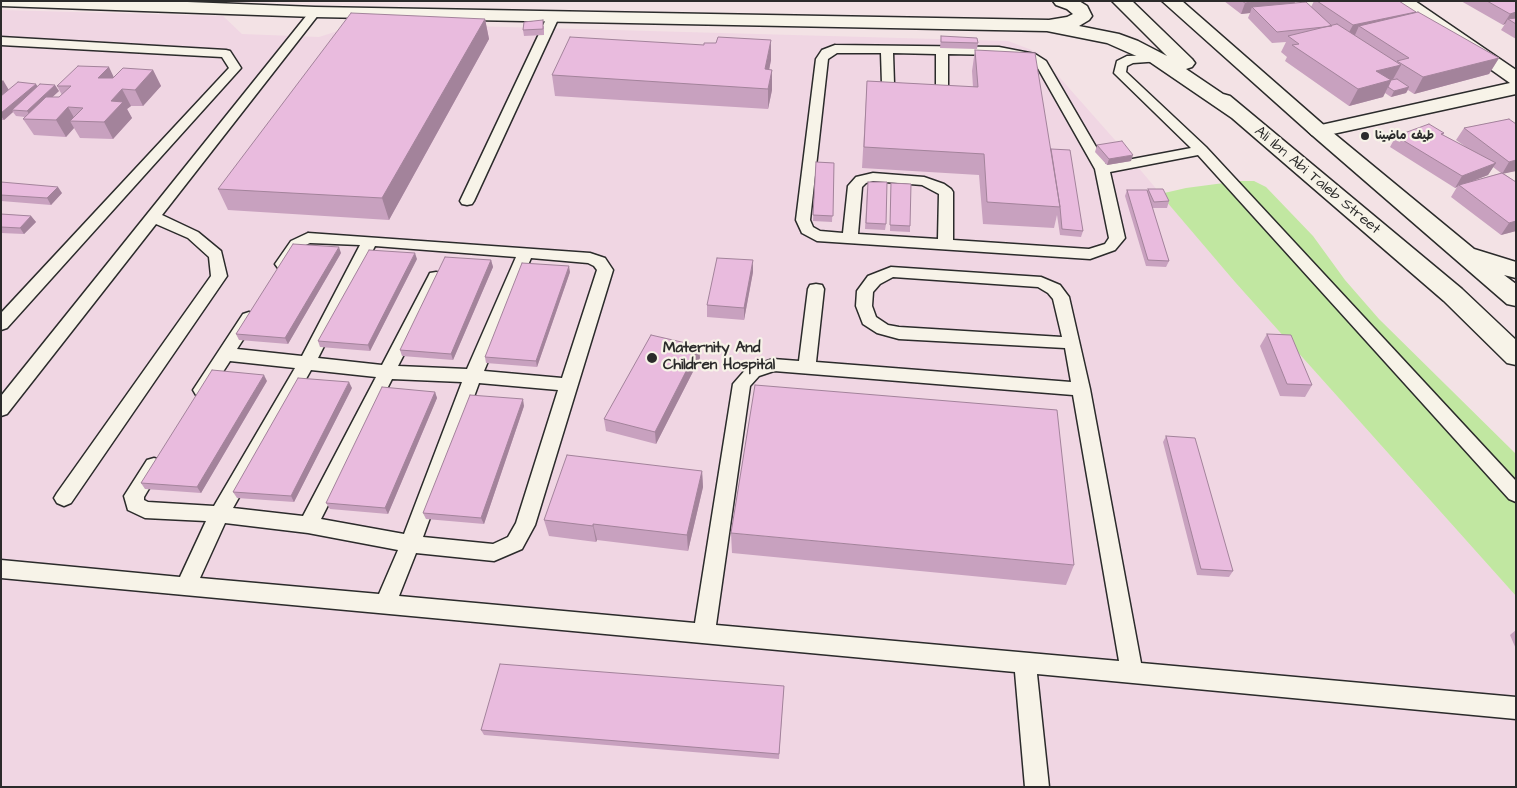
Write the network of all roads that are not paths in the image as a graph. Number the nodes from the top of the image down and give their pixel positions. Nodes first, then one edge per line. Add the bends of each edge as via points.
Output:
1 (1, 1) edge
2 (1062, 1) edge
3 (1121, 1) edge
4 (1171, 1) edge
5 (1403, 1) edge
6 (315, 12) junction
7 (553, 17) junction
8 (1047, 25) junction
9 (1, 41) edge
10 (888, 51) junction
11 (942, 51) junction
12 (1157, 58) junction
13 (1516, 80) edge
14 (888, 84) edge
15 (942, 88) edge
16 (1516, 88) edge
17 (1237, 114) junction
18 (1319, 131) junction
19 (1201, 150) junction
20 (1102, 169) junction
21 (467, 201) dead end
22 (154, 217) junction
23 (850, 238) junction
24 (370, 241) junction
25 (945, 244) junction
26 (452, 247) junction
27 (525, 254) junction
28 (1463, 254) junction
29 (1516, 270) edge
30 (276, 275) edge
31 (816, 289) dead end
32 (1516, 298) edge
33 (256, 307) edge
34 (1, 324) edge
35 (1072, 343) junction
36 (226, 354) junction
37 (1516, 356) edge
38 (308, 361) junction
39 (807, 368) junction
40 (386, 372) junction
41 (473, 376) junction
42 (568, 385) junction
43 (1081, 389) junction
44 (194, 404) edge
45 (1, 409) edge
46 (161, 454) edge
47 (1516, 494) edge
48 (64, 498) dead end
49 (219, 514) junction
50 (308, 525) junction
51 (410, 544) junction
52 (1, 569) edge
53 (186, 586) junction
54 (385, 604) junction
55 (704, 633) junction
56 (1025, 663) junction
57 (1132, 673) junction
58 (1516, 708) edge
59 (1036, 787) edge

1 - 6 street
2 - 8 street via 1081,10 1083,16 1072,22
3 - 17 street, Ali Ibn Abi Taleb Street
4 - 18 street
5 - 13 street
6 - 7 street
6 - 22 lane
7 - 8 street
7 - 21 lane
8 - 12 street via 1112,38
9 - 34 lane via 226,54 235,68
10 - 11 lane
10 - 14 lane
10 - 23 lane via 835,49 822,59 803,220 807,230 817,236
11 - 15 lane
11 - 20 lane via 999,51 1022,54 1040,61
12 - 17 street
12 - 19 lane via 1131,59 1121,64 1120,72
16 - 18 street
17 - 37 street, Ali Ibn Abi Taleb Street via 1453,295
18 - 28 street
19 - 20 lane
19 - 47 lane
20 - 25 lane via 1117,238 1110,247 1090,254
22 - 45 lane
22 - 48 lane via 193,235 216,255 219,276
23 - 25 lane
23 - 25 lane via 855,186 872,177 924,181 946,192
24 - 26 lane
24 - 30 lane via 308,238 296,244
24 - 38 lane
26 - 27 lane
26 - 40 lane
27 - 41 lane
27 - 42 lane via 590,258 600,262 605,270
28 - 29 street
28 - 32 street
31 - 39 lane
33 - 36 lane
35 - 35 lane via 1061,297 1054,288 1041,282 891,272 874,280 864,291 864,306 869,320 883,328 899,332
35 - 43 lane
36 - 38 lane
36 - 44 lane
38 - 40 lane
38 - 49 lane
39 - 43 lane
39 - 55 lane via 773,365 753,372 742,384
40 - 41 lane
40 - 50 lane
41 - 42 lane
41 - 51 lane
42 - 51 lane via 525,525 515,543 494,553
43 - 57 lane
46 - 49 lane via 134,496 135,504 145,510
49 - 50 lane
49 - 53 lane
50 - 51 lane
51 - 54 lane
52 - 53 lane
53 - 54 lane
54 - 55 lane
55 - 56 lane
56 - 57 lane
56 - 59 lane
57 - 58 lane

